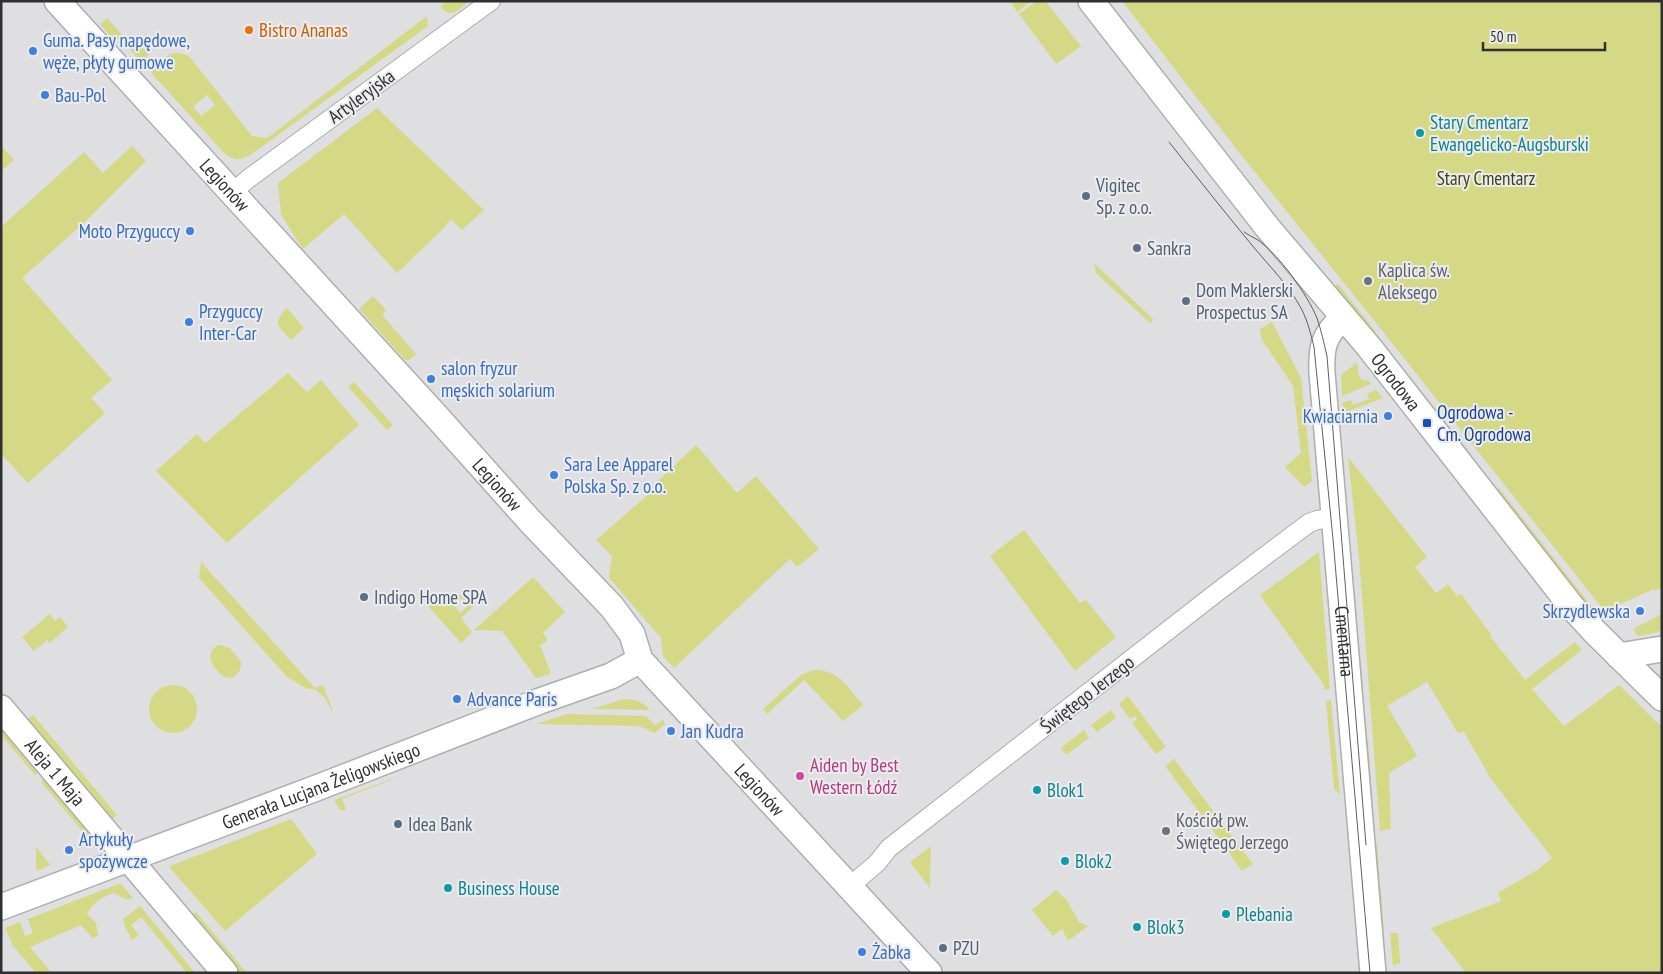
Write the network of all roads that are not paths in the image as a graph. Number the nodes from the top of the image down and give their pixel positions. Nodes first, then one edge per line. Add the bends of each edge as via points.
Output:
1 (57, 1) edge
2 (490, 1) edge
3 (1091, 1) edge
4 (232, 192) junction
5 (1343, 318) junction
6 (1334, 518) junction
7 (1662, 648) edge
8 (1620, 656) junction
9 (640, 660) junction
10 (1653, 679) edge
11 (1662, 698) edge
12 (1, 708) edge
13 (128, 858) junction
14 (849, 887) junction
15 (1, 907) edge
16 (225, 973) edge
17 (929, 973) edge
18 (1373, 973) edge

1 - 4 street, Legionów
2 - 4 street, Artyleryjska
3 - 5 street, Ogrodowa via 1267,227
4 - 9 street, Legionów via 612,607 632,634
5 - 6 street, Cmentarna via 1333,327 1322,353
5 - 8 street, Ogrodowa via 1572,607
6 - 14 street, Świętego Jerzego via 1309,523 1216,593 889,848
6 - 18 street, Cmentarna
7 - 8 street
8 - 10 street, Ogrodowa
9 - 13 street, Generała Lucjana Żeligowskiego via 611,676
9 - 14 street, Legionów
10 - 11 street, Ogrodowa
12 - 13 street, Aleja 1 Maja
13 - 15 street, Generała Lucjana Żeligowskiego
13 - 16 street, Aleja 1 Maja
14 - 17 street, Legionów

